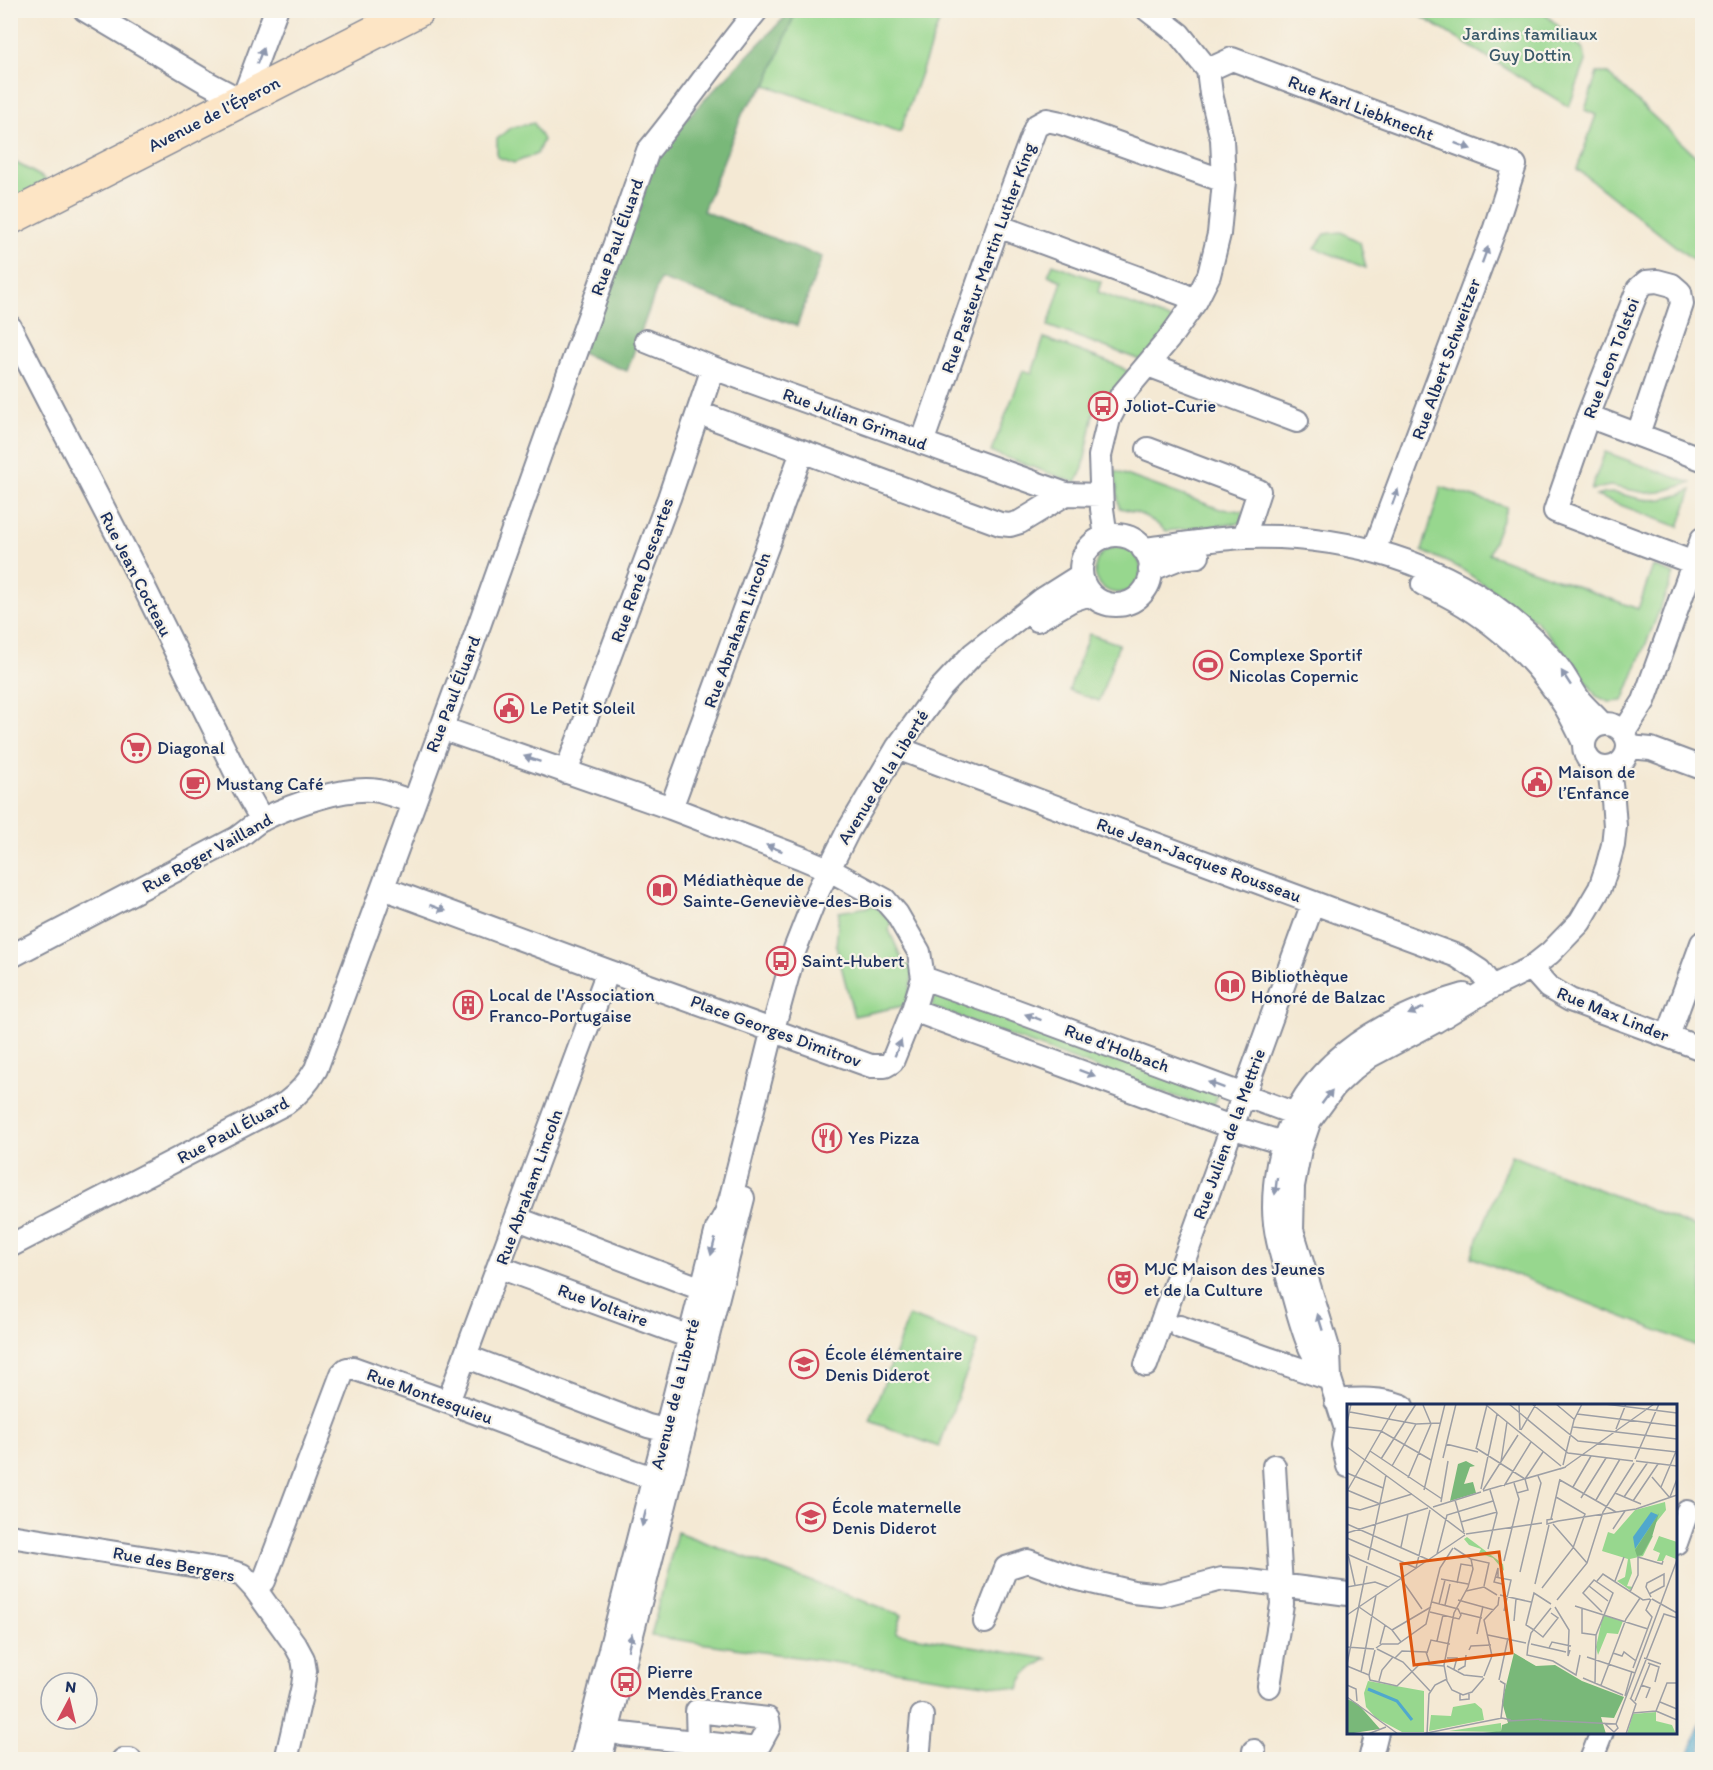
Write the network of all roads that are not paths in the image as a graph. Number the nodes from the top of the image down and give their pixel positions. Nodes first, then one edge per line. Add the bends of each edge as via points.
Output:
1 (85, 10) edge
2 (276, 10) edge
3 (418, 10) edge
4 (757, 10) edge
5 (1148, 10) edge
6 (1208, 70) junction
7 (242, 100) junction
8 (1515, 165) joint
9 (1224, 181) junction
10 (10, 218) edge
11 (998, 226) junction
12 (1196, 301) junction
13 (10, 327) edge
14 (646, 341) dead end
15 (1148, 365) junction
16 (713, 368) junction
17 (699, 413) junction
18 (1588, 416) junction
19 (1297, 421) dead end
20 (1638, 434) junction
21 (922, 443) junction
22 (1148, 449) dead end
23 (802, 452) junction
24 (1702, 459) edge
25 (1066, 495) junction
26 (1101, 495) junction
27 (1106, 537) junction
28 (1244, 537) junction
29 (1702, 539) edge
30 (1143, 549) junction
31 (1374, 551) junction
32 (1694, 563) junction
33 (1150, 570) junction
34 (1086, 584) junction
35 (1602, 724) junction
36 (441, 728) junction
37 (1626, 739) junction
38 (1584, 743) junction
39 (903, 750) junction
40 (1608, 768) junction
41 (1702, 768) edge
42 (566, 772) junction
43 (414, 802) junction
44 (671, 808) junction
45 (262, 820) junction
46 (828, 869) junction
47 (383, 888) junction
48 (1313, 903) junction
49 (1702, 943) edge
50 (10, 957) edge
51 (1531, 968) junction
52 (608, 972) junction
53 (923, 978) junction
54 (1491, 987) junction
55 (913, 1010) junction
56 (772, 1029) junction
57 (1668, 1036) junction
58 (1702, 1049) edge
59 (1243, 1094) junction
60 (1302, 1117) junction
61 (1231, 1127) junction
62 (1292, 1146) junction
63 (518, 1219) junction
64 (10, 1246) edge
65 (500, 1267) junction
66 (710, 1292) junction
67 (1180, 1327) dead end
68 (698, 1339) junction
69 (465, 1356) junction
70 (1146, 1365) dead end
71 (1333, 1390) junction
72 (448, 1402) junction
73 (1396, 1404) edge
74 (1347, 1426) edge
75 (674, 1432) junction
76 (1347, 1432) edge
77 (1347, 1462) edge
78 (1274, 1466) dead end
79 (662, 1481) junction
80 (1688, 1513) edge
81 (10, 1536) edge
82 (1677, 1540) edge
83 (1282, 1586) junction
84 (255, 1589) junction
85 (1347, 1594) edge
86 (985, 1622) dead end
87 (1269, 1686) dead end
88 (922, 1716) dead end
89 (599, 1728) junction
90 (1361, 1734) edge
91 (1376, 1734) edge
92 (1601, 1734) edge
93 (698, 1743) junction
94 (756, 1754) edge
95 (123, 1760) edge
96 (130, 1760) edge
97 (286, 1760) edge
98 (582, 1760) edge
99 (600, 1760) edge
100 (918, 1760) edge
101 (1362, 1760) edge
102 (1370, 1760) edge
103 (1592, 1760) edge

1 - 7 street
7 -> 2 street
3 - 7 main road, Avenue de l'Éperon
4 - 36 street, Rue Paul Éluard via 648,151
5 - 6 street via 1179,34
6 -> 8 street, Rue Karl Liebknecht via 1232,59
6 - 9 street via 1222,139
7 - 10 main road, Avenue de l'Éperon
31 -> 8 street, Rue Albert Schweitzer
9 - 11 street, Rue Pasteur Martin Luther King via 1047,120 1035,126
9 - 12 street via 1219,234 1209,274
11 - 12 street
11 - 21 street, Rue Pasteur Martin Luther King
12 - 15 street
13 - 45 street, Rue Jean Cocteau
14 - 16 street, Rue Julian Grimaud
15 - 19 street
15 - 26 street via 1121,396 1109,419 1100,456
16 - 17 street, Rue René Descartes
16 - 21 street, Rue Julian Grimaud
17 - 23 street
17 - 42 street, Rue René Descartes
18 - 20 street
18 - 20 street, Rue Leon Tolstoi via 1638,289 1646,282 1672,285 1680,292 1682,304
18 - 32 street, Rue Leon Tolstoi via 1555,511
20 - 24 street
21 - 25 street, Rue Julian Grimaud
22 - 28 street via 1259,491
23 - 25 street via 1000,524 1020,522
23 - 44 street, Rue Abraham Lincoln
25 - 26 street, Rue Julian Grimaud
26 - 27 street
27 - 30 street via 1126,537
27 - 34 street via 1089,547 1084,555 1081,565
28 - 30 street
28 - 31 street via 1286,536
29 - 32 street
30 - 33 street
35 -> 31 street via 1543,649 1497,608 1445,577
32 - 37 street via 1644,701
33 - 34 street via 1144,591 1127,603 1107,604 1098,600
33 - 38 street via 1180,558 1278,550 1368,564 1411,579 1438,590 1511,639 1564,705
34 - 39 street, Avenue de la Liberté via 1043,599 973,654 940,689
35 - 37 street via 1614,725
35 - 38 street via 1590,730
42 -> 36 street, Place Georges Dimitrov
36 - 43 street, Rue Paul Éluard
37 - 40 street via 1624,759
37 - 41 street
38 - 40 street via 1590,762
39 - 46 street, Avenue de la Liberté via 848,831
39 - 48 street, Rue Jean-Jacques Rousseau
40 - 51 street via 1615,826 1600,888 1580,922
42 - 44 street, Place Georges Dimitrov
43 - 45 street, Rue Roger Vailland via 378,791 339,793
43 - 47 street, Rue Paul Éluard
46 -> 44 street, Place Georges Dimitrov
45 - 50 street, Rue Roger Vailland via 237,838
46 - 53 street, Place Georges Dimitrov via 885,900 919,951
46 - 56 street, Avenue de la Liberté via 795,949
47 -> 52 street, Place Georges Dimitrov
47 - 64 street, Rue Paul Éluard via 316,1069 300,1093
48 - 54 street, Rue Jean-Jacques Rousseau via 1457,956 1480,971
48 - 59 street, Rue Julien de la Mettrie
49 - 57 street
51 - 54 street
51 - 57 street, Rue Max Linder via 1548,987 1570,1000
52 - 56 street, Place Georges Dimitrov
52 - 63 street, Rue Abraham Lincoln
53 - 55 street, Place Georges Dimitrov
59 -> 53 street, Rue d'Holbach
54 - 60 street via 1436,1022 1370,1056
56 -> 55 street, Place Georges Dimitrov via 871,1065 885,1066 892,1062
55 -> 61 street, Rue d'Holbach
56 - 66 street, Avenue de la Liberté via 732,1215 717,1229
57 - 58 street, Rue Max Linder
59 - 60 street, Rue d'Holbach
59 - 61 street, Rue Julien de la Mettrie
60 - 62 street
61 - 62 street, Rue d'Holbach
61 - 70 street, Rue Julien de la Mettrie
62 - 71 street via 1275,1187 1276,1230 1309,1347
63 - 65 street, Rue Abraham Lincoln
63 - 66 street
65 - 68 street, Rue Voltaire
65 - 69 street, Rue Abraham Lincoln
66 - 68 street, Avenue de la Liberté
67 - 71 street via 1267,1358
68 - 75 street, Avenue de la Liberté
69 - 72 street, Rue Abraham Lincoln
69 - 75 street via 648,1426
71 - 73 street via 1359,1399
71 - 74 street
72 - 79 street, Rue Montesquieu
72 - 84 street, Rue Montesquieu via 347,1369 264,1581
75 - 79 street, Avenue de la Liberté
76 - 77 street via 1343,1445
78 - 83 street
79 - 89 street, Avenue de la Liberté
80 - 82 street
81 - 84 street, Rue des Bergers via 229,1571 242,1575
83 - 85 street
83 - 86 street via 1222,1580 1161,1594 1142,1593 1075,1578 1028,1561 1006,1568
83 - 87 street
84 - 97 street, Rue des Bergers via 303,1659 303,1686
88 - 100 street
89 - 93 street
89 - 98 street, Avenue de la Liberté
89 - 99 street, Avenue de la Liberté
90 - 101 street
91 - 102 street
92 - 103 street
93 - 94 street
93 - 94 street via 697,1711 768,1719 769,1727
95 - 96 street

